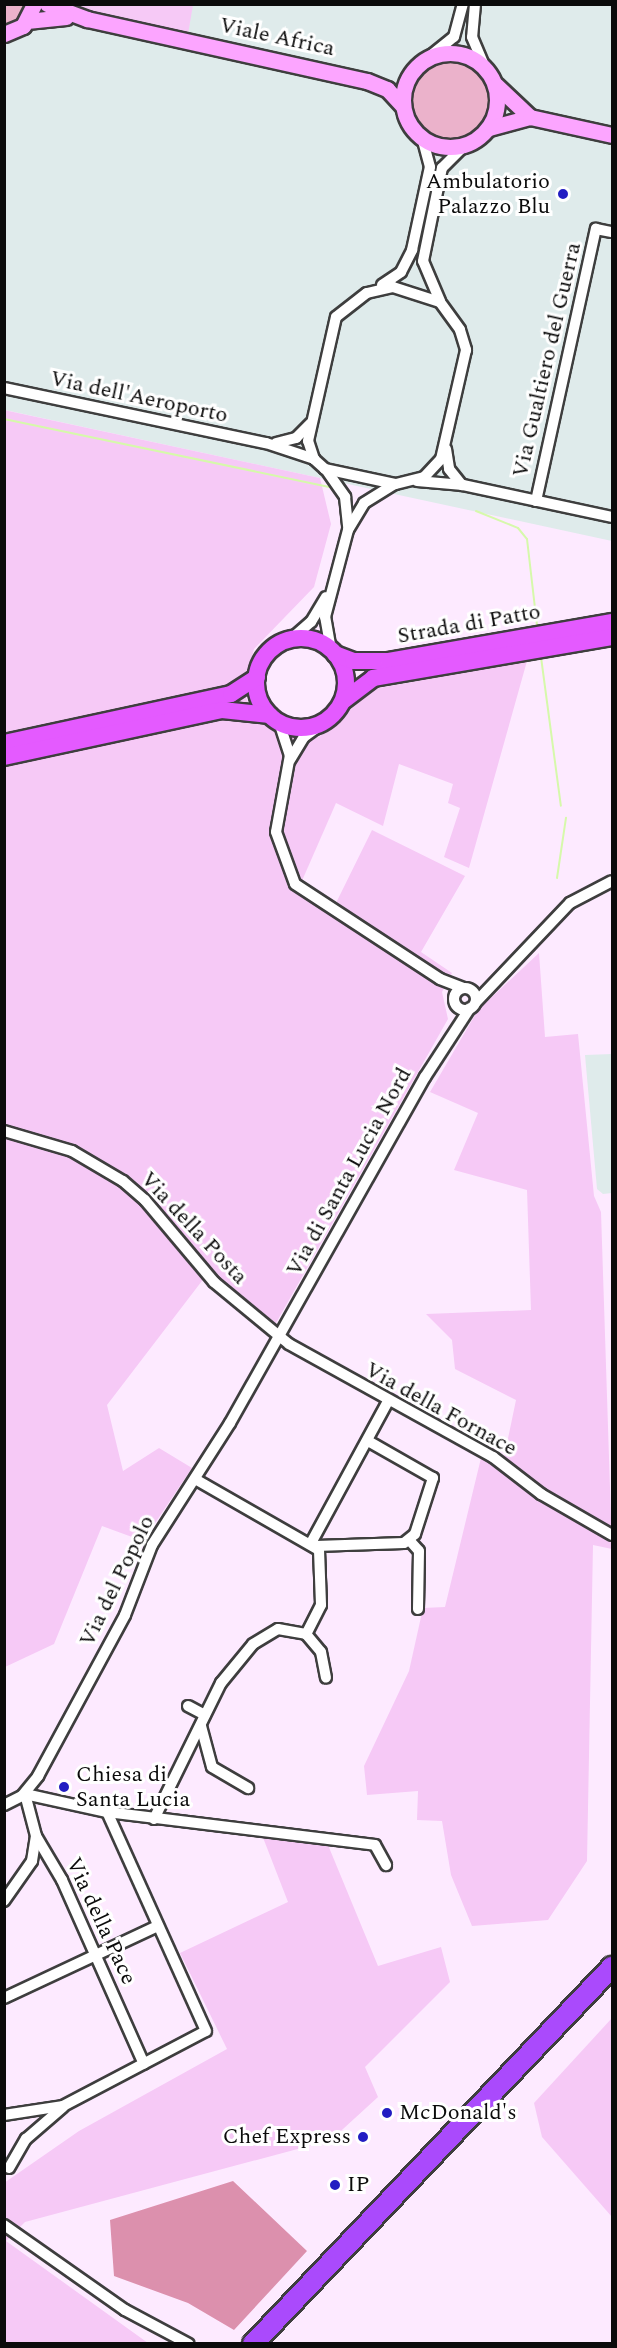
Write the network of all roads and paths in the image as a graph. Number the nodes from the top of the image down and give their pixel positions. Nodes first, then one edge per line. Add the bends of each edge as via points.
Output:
1 (34, 4) edge
2 (47, 4) edge
3 (463, 4) edge
4 (475, 4) edge
5 (87, 19) junction
6 (27, 21) junction
7 (6, 35) edge
8 (429, 57) junction
9 (485, 67) junction
10 (415, 68) junction
11 (352, 77) junction
12 (496, 85) junction
13 (403, 106) junction
14 (530, 117) junction
15 (489, 128) junction
16 (612, 135) edge
17 (422, 138) junction
18 (465, 145) junction
19 (612, 232) edge
20 (377, 288) junction
21 (440, 302) junction
22 (4, 388) edge
23 (311, 423) junction
24 (266, 443) junction
25 (445, 444) junction
26 (314, 459) junction
27 (325, 469) junction
28 (414, 482) junction
29 (395, 484) junction
30 (463, 485) junction
31 (536, 501) junction
32 (612, 517) edge
33 (348, 530) junction
34 (330, 589) junction
35 (612, 622) edge
36 (612, 637) edge
37 (290, 640) junction
38 (333, 652) junction
39 (257, 677) junction
40 (343, 700) junction
41 (274, 718) junction
42 (323, 723) junction
43 (4, 743) edge
44 (4, 757) edge
45 (288, 765) junction
46 (612, 881) edge
47 (440, 979) junction
48 (463, 988) junction
49 (455, 1001) junction
50 (473, 1005) junction
51 (456, 1028) junction
52 (4, 1131) edge
53 (280, 1338) junction
54 (388, 1401) junction
55 (368, 1441) junction
56 (195, 1479) junction
57 (612, 1535) edge
58 (410, 1541) junction
59 (314, 1545) junction
60 (418, 1609) dead end
61 (306, 1634) junction
62 (326, 1678) dead end
63 (188, 1706) dead end
64 (203, 1719) junction
65 (248, 1788) dead end
66 (25, 1794) junction
67 (4, 1805) edge
68 (107, 1812) junction
69 (154, 1819) junction
70 (36, 1836) junction
71 (386, 1865) dead end
72 (4, 1901) edge
73 (158, 1926) junction
74 (96, 1956) junction
75 (612, 1967) edge
76 (612, 1983) edge
77 (4, 1998) edge
78 (144, 2064) junction
79 (63, 2106) junction
80 (4, 2115) edge
81 (9, 2168) dead end
82 (4, 2225) edge
83 (189, 2343) edge
84 (254, 2343) edge
85 (269, 2343) edge

1 - 6 street
2 - 5 street, Viale Africa
3 - 8 street via 454,37
4 - 9 street via 472,37
5 - 6 street, Viale Africa via 51,15
5 - 11 street, Viale Africa
6 - 7 street, Viale Africa
8 - 9 street, Viale Africa via 457,52
8 - 10 street, Viale Africa
9 - 12 street
10 - 11 street, Viale Africa via 394,79
10 - 13 street, Viale Africa via 405,85
11 - 13 street, Viale Africa via 387,89
12 - 14 street
12 - 15 street via 497,109
13 - 17 street, Viale Africa
14 - 15 street
14 - 16 street
15 - 18 street
17 - 18 street via 442,146
17 - 20 street via 430,167 410,259 396,276
18 - 21 street via 442,168 423,261
19 - 31 street, Via Gualtiero del Guerra via 596,229
20 - 21 street via 410,290
20 - 23 street via 349,305 333,324
21 - 25 street via 465,346
22 - 24 street, Via dell'Aeroporto
23 - 24 street, Via dell'Aeroporto via 290,441
23 - 26 street via 309,446
24 - 26 street, Via dell'Aeroporto
25 - 28 street via 435,468
25 - 30 street via 449,469
26 - 27 street
27 - 29 street
27 - 33 street via 343,492
28 - 29 street
28 - 30 street
29 - 33 street via 364,503
30 - 31 street
31 - 32 street
33 - 34 street
34 - 37 street via 311,622
34 - 38 street via 325,617
35 - 38 main road, Strada di Patto via 388,662 353,661
36 - 40 main road, Strada di Patto via 373,678
37 - 38 main road via 311,640
37 - 39 main road via 270,651
38 - 40 main road via 345,673
39 - 41 main road via 260,700
39 - 43 main road via 231,694
40 - 42 main road
41 - 42 main road via 304,728
41 - 44 main road via 222,710
41 - 45 street via 289,743
42 - 45 street via 304,737
45 - 47 street via 276,832 296,884
46 - 50 street, Via di Santa Lucia Nord via 570,903
47 - 48 street
47 - 49 street
48 - 49 street
48 - 50 street via 472,990
49 - 50 street
49 - 51 street, Via di Santa Lucia Nord
50 - 51 street, Via di Santa Lucia Nord
51 - 53 street, Via di Santa Lucia Nord
52 - 53 street, Via della Posta via 72,1151 123,1181 146,1200 214,1282
53 - 54 street, Via della Fornace
53 - 56 street, Via del Popolo
54 - 55 street
54 - 57 street, Via della Fornace via 493,1457 541,1494
55 - 58 street via 433,1478
55 - 59 street
56 - 59 street
56 - 66 street, Via del Popolo via 152,1545 122,1622
58 - 59 street
58 - 60 street via 418,1551
59 - 61 street via 322,1558 321,1605
61 - 62 street via 321,1652
61 - 64 street via 278,1629 253,1644 225,1676
63 - 64 street
64 - 65 street via 202,1743 212,1767
64 - 69 street
66 - 67 street
66 - 68 street
66 - 70 street, Via della Pace
68 - 69 street
68 - 73 street
69 - 71 street via 375,1845
70 - 72 street via 32,1861
70 - 74 street, Via della Pace
73 - 74 street
73 - 78 street via 206,2031
74 - 77 street
74 - 78 street, Via della Pace
75 - 84 highway
76 - 85 highway
78 - 79 street
79 - 80 street
79 - 81 street via 26,2139
82 - 83 street via 125,2310

